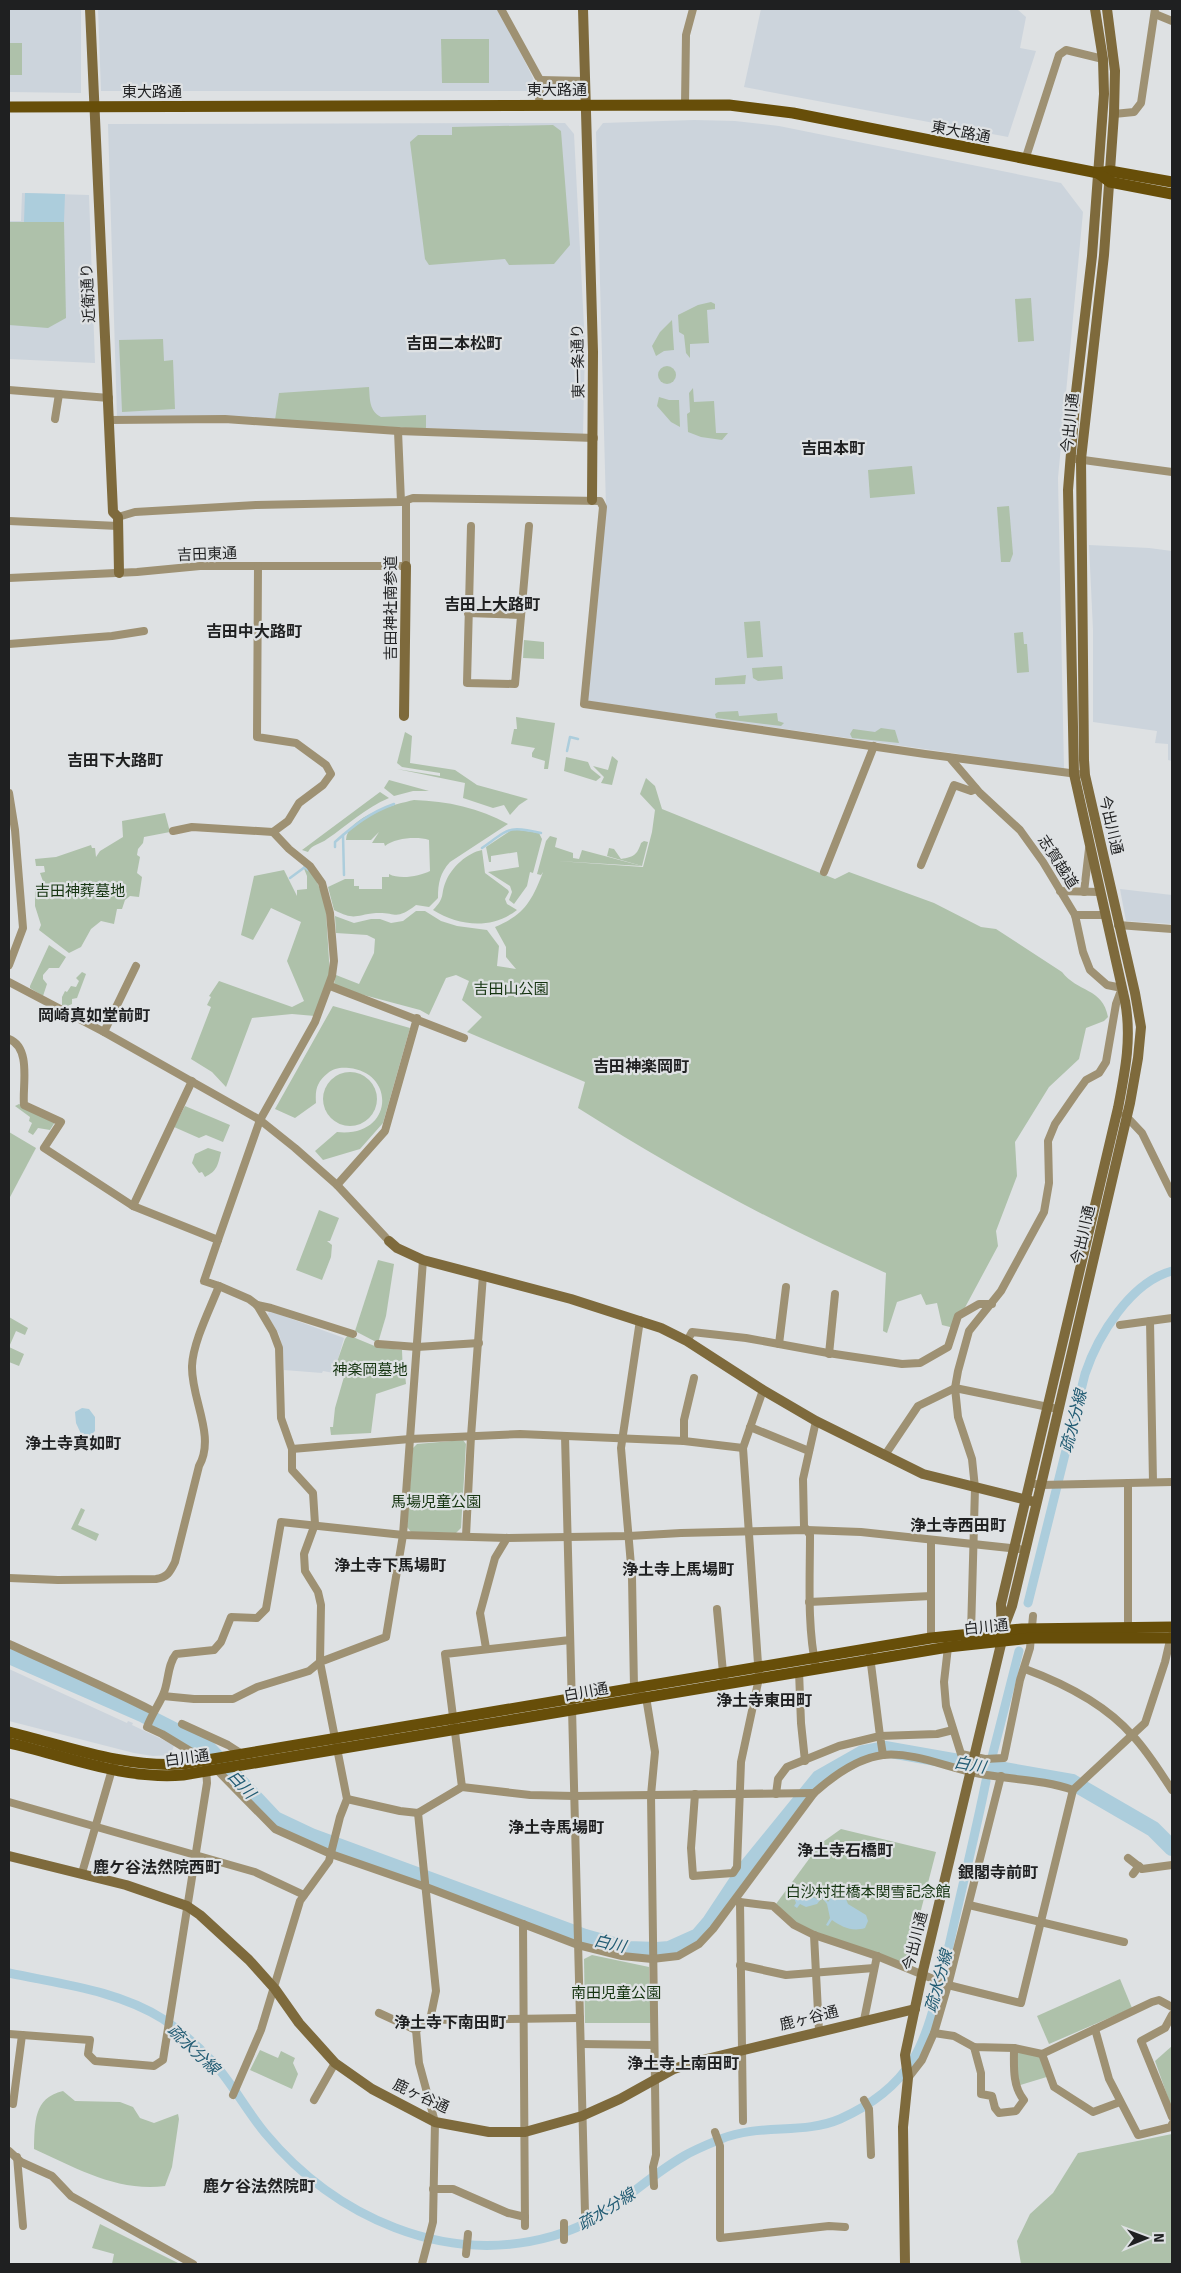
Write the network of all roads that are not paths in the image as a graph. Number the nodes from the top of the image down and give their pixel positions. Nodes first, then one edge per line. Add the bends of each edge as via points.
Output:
1 (90, 9) edge
2 (501, 9) edge
3 (583, 9) edge
4 (693, 9) edge
5 (1095, 9) edge
6 (1106, 9) edge
7 (1155, 11) edge
8 (1172, 21) edge
9 (1103, 59) junction
10 (540, 80) junction
11 (584, 81) junction
12 (685, 104) junction
13 (540, 105) junction
14 (585, 105) junction
15 (9, 106) edge
16 (94, 107) junction
17 (1114, 114) junction
18 (1025, 160) junction
19 (1098, 173) junction
20 (1110, 177) junction
21 (1172, 182) edge
22 (1172, 194) edge
23 (9, 390) edge
24 (59, 394) junction
25 (109, 398) junction
26 (55, 419) dead end
27 (110, 420) junction
28 (398, 431) junction
29 (594, 438) junction
30 (1069, 458) junction
31 (1081, 459) junction
32 (1172, 472) edge
33 (592, 500) junction
34 (404, 501) junction
35 (9, 521) edge
36 (118, 522) junction
37 (471, 526) dead end
38 (529, 526) dead end
39 (258, 566) junction
40 (406, 566) junction
41 (120, 573) junction
42 (9, 578) edge
43 (468, 613) junction
44 (520, 615) junction
45 (144, 631) dead end
46 (9, 644) edge
47 (404, 716) dead end
48 (874, 746) junction
49 (950, 758) junction
50 (1079, 774) junction
51 (976, 789) junction
52 (9, 793) edge
53 (173, 831) dead end
54 (273, 832) junction
55 (1089, 848) junction
56 (922, 865) dead end
57 (824, 872) dead end
58 (1060, 890) junction
59 (1084, 892) junction
60 (1099, 892) junction
61 (1075, 915) junction
62 (1104, 916) junction
63 (1118, 925) junction
64 (1172, 929) edge
65 (9, 965) edge
66 (136, 966) dead end
67 (9, 982) edge
68 (330, 986) junction
69 (1122, 988) junction
70 (418, 1018) junction
71 (104, 1032) junction
72 (464, 1038) dead end
73 (9, 1039) edge
74 (192, 1081) junction
75 (1118, 1108) junction
76 (1127, 1116) junction
77 (260, 1120) junction
78 (336, 1185) junction
79 (1172, 1194) edge
80 (133, 1206) junction
81 (218, 1240) junction
82 (389, 1241) joint
83 (422, 1260) junction
84 (483, 1275) junction
85 (219, 1286) junction
86 (786, 1287) dead end
87 (835, 1294) dead end
88 (992, 1304) junction
89 (257, 1305) junction
90 (1172, 1318) edge
91 (640, 1320) junction
92 (1150, 1321) junction
93 (1120, 1325) dead end
94 (353, 1334) dead end
95 (687, 1341) junction
96 (479, 1343) junction
97 (378, 1344) dead end
98 (779, 1344) junction
99 (417, 1347) junction
100 (829, 1354) junction
101 (694, 1378) dead end
102 (956, 1388) junction
103 (763, 1390) junction
104 (1052, 1408) junction
105 (816, 1421) junction
106 (750, 1427) junction
107 (471, 1436) junction
108 (565, 1436) junction
109 (622, 1438) junction
110 (410, 1439) junction
111 (684, 1441) junction
112 (743, 1448) junction
113 (292, 1449) junction
114 (809, 1451) junction
115 (885, 1455) junction
116 (1154, 1482) junction
117 (1172, 1482) edge
118 (1029, 1483) junction
119 (1128, 1483) junction
120 (1041, 1485) junction
121 (975, 1488) junction
122 (1025, 1499) junction
123 (1036, 1502) junction
124 (315, 1524) junction
125 (807, 1530) junction
126 (749, 1532) junction
127 (403, 1535) junction
128 (466, 1536) junction
129 (629, 1536) junction
130 (507, 1538) junction
131 (567, 1538) junction
132 (931, 1540) junction
133 (974, 1544) junction
134 (1014, 1548) junction
135 (1025, 1550) junction
136 (9, 1578) edge
137 (931, 1596) junction
138 (809, 1602) junction
139 (717, 1609) dead end
140 (1033, 1616) dead end
141 (971, 1633) junction
142 (1032, 1633) junction
143 (1127, 1633) junction
144 (1172, 1634) edge
145 (1003, 1635) junction
146 (931, 1638) junction
147 (570, 1640) junction
148 (9, 1644) edge
149 (948, 1647) junction
150 (486, 1648) junction
151 (870, 1654) junction
152 (320, 1662) junction
153 (815, 1663) junction
154 (1025, 1669) junction
155 (799, 1671) junction
156 (759, 1672) junction
157 (723, 1678) junction
158 (634, 1688) junction
159 (163, 1696) junction
160 (646, 1696) junction
161 (572, 1704) junction
162 (153, 1712) junction
163 (182, 1724) dead end
164 (454, 1724) junction
165 (952, 1730) junction
166 (9, 1732) edge
167 (880, 1736) junction
168 (1133, 1736) junction
169 (9, 1743) edge
170 (335, 1744) junction
171 (242, 1754) junction
172 (883, 1755) junction
173 (805, 1761) junction
174 (113, 1764) junction
175 (973, 1765) junction
176 (212, 1766) junction
177 (1001, 1776) junction
178 (1077, 1786) junction
179 (462, 1787) junction
180 (1172, 1790) edge
181 (739, 1793) junction
182 (808, 1793) junction
183 (695, 1794) junction
184 (776, 1794) junction
185 (651, 1795) junction
186 (574, 1796) junction
187 (347, 1799) junction
188 (9, 1802) edge
189 (418, 1813) junction
190 (96, 1825) junction
191 (332, 1851) junction
192 (196, 1854) junction
193 (9, 1856) edge
194 (1128, 1858) dead end
195 (1172, 1865) edge
196 (1139, 1866) junction
197 (82, 1873) junction
198 (1133, 1874) dead end
199 (426, 1884) junction
200 (304, 1896) junction
201 (738, 1901) junction
202 (968, 1905) junction
203 (187, 1906) junction
204 (1042, 1922) junction
205 (523, 1924) junction
206 (814, 1935) junction
207 (1124, 1942) dead end
208 (578, 1943) junction
209 (877, 1956) junction
210 (652, 1957) junction
211 (740, 1965) junction
212 (874, 1968) junction
213 (816, 1973) junction
214 (922, 1975) junction
215 (942, 1983) junction
216 (274, 1989) junction
217 (1172, 2007) edge
218 (914, 2009) junction
219 (379, 2013) dead end
220 (1172, 2015) edge
221 (580, 2018) junction
222 (524, 2019) junction
223 (430, 2020) junction
224 (864, 2020) junction
225 (1095, 2029) junction
226 (416, 2030) junction
227 (819, 2031) junction
228 (934, 2033) junction
229 (9, 2034) edge
230 (22, 2035) junction
231 (581, 2044) junction
232 (654, 2045) junction
233 (974, 2047) junction
234 (1014, 2048) junction
235 (742, 2050) junction
236 (1042, 2054) junction
237 (335, 2063) junction
238 (908, 2071) junction
239 (655, 2079) junction
240 (235, 2092) dead end
241 (314, 2100) dead end
242 (1120, 2102) junction
243 (13, 2104) dead end
244 (866, 2104) dead end
245 (582, 2116) junction
246 (1172, 2117) edge
247 (743, 2121) dead end
248 (435, 2122) junction
249 (1172, 2124) edge
250 (525, 2132) junction
251 (717, 2138) dead end
252 (9, 2151) edge
253 (871, 2155) dead end
254 (17, 2157) junction
255 (654, 2185) dead end
256 (433, 2189) junction
257 (585, 2213) dead end
258 (525, 2216) junction
259 (24, 2226) dead end
260 (526, 2226) dead end
261 (845, 2226) dead end
262 (468, 2234) dead end
263 (467, 2249) dead end
264 (193, 2264) edge
265 (422, 2264) edge
266 (905, 2264) edge

1 - 16 main road, 近衛通り
2 - 10 street
3 - 11 main road, 東一条通り
4 - 12 street via 686,35
5 - 9 main road, 今出川通
6 - 17 main road, 今出川通 via 1115,71
7 - 8 street
7 - 17 street via 1141,103 1134,112
9 - 18 street via 1066,50 1060,55
9 - 19 main road, 今出川通 via 1104,94
10 - 11 street
10 - 13 street
11 - 14 main road, 東一条通り
12 - 14 main road, 東大路通
12 - 18 main road, 東大路通 via 761,107
13 - 14 main road, 東大路通
13 - 16 main road, 東大路通
14 - 29 main road, 東一条通り
15 - 16 main road, 東大路通
16 - 25 main road, 近衛通り
17 - 20 main road, 今出川通
18 - 19 main road, 東大路通
19 - 20 main road, 東大路通
19 - 30 main road, 今出川通
20 - 21 main road, 東大路通
20 - 22 main road, 東大路通
20 - 31 main road, 今出川通
23 - 24 street
24 - 25 street
24 - 26 street
25 - 27 main road, 近衛通り
27 - 28 street via 225,419
27 - 36 main road, 近衛通り via 113,512
28 - 29 street
28 - 34 street, 吉田神社南参道
29 - 33 main road, 東一条通り
30 - 31 street
30 - 50 main road, 今出川通
31 - 32 street
31 - 50 main road, 今出川通
33 - 34 street via 413,498
33 - 48 street via 600,501 603,507 584,704
34 - 36 street via 128,513
34 - 40 street, 吉田神社南参道
35 - 36 street
36 - 41 main road, 近衛通り
37 - 43 street
38 - 44 street
39 - 40 street, 吉田東通
39 - 41 street, 吉田東通 via 200,566
39 - 54 street via 257,737 296,743 326,765 331,774 323,785 299,803 288,822
40 - 47 main road, 吉田神社南参道
41 - 42 street, 吉田東通
43 - 44 street
43 - 44 street via 468,684 514,684
45 - 46 street
48 - 49 street
48 - 57 street
49 - 50 street
49 - 51 street, 志賀越道
50 - 55 main road, 今出川通
50 - 63 main road, 今出川通
51 - 56 street via 971,791 954,785
51 - 58 street, 志賀越道 via 1020,830
52 - 65 street via 23,928
53 - 54 street via 192,828
54 - 68 street via 310,866 322,883 332,930 334,961
55 - 59 street
55 - 60 main road, 今出川通
58 - 59 street
58 - 61 street, 志賀越道
59 - 60 street
60 - 62 main road, 今出川通
61 - 62 street
61 - 69 street, 志賀越道 via 1090,970 1106,985
62 - 69 main road, 今出川通
63 - 64 street
63 - 76 main road, 今出川通 via 1140,1027 1138,1058
66 - 71 street
67 - 71 street
68 - 70 street
68 - 77 street via 315,1022
69 - 75 main road, 今出川通 via 1129,1033
69 - 88 street via 1106,1062 1099,1073 1086,1080 1055,1124 1048,1141 1049,1183 1044,1212
70 - 72 street
70 - 78 street via 385,1131
71 - 74 street
73 - 80 street via 20,1052 25,1066 24,1105 61,1122 44,1148
74 - 77 street
74 - 80 street
75 - 76 street
75 - 104 main road, 今出川通
76 - 79 street via 1142,1133
76 - 104 main road, 今出川通
77 - 78 street
77 - 81 street
78 - 82 street
80 - 81 street
81 - 85 street via 204,1281
82 - 83 main road
83 - 84 main road
83 - 99 street
84 - 91 main road
84 - 96 street
85 - 89 street
85 - 136 street via 194,1352 192,1366 205,1455 199,1466 170,1573 156,1579
86 - 98 street
87 - 100 street
88 - 100 street via 979,1304 958,1316 948,1346 920,1363 902,1364
88 - 102 street via 969,1331
89 - 94 street
89 - 113 street via 279,1348 281,1418
90 - 92 street
91 - 95 main road
91 - 109 street
92 - 93 street
92 - 116 street
95 - 98 street via 692,1332
95 - 103 main road
96 - 99 street
96 - 107 street
97 - 99 street
98 - 100 street
99 - 110 street
101 - 111 street via 684,1420
102 - 104 street
102 - 115 street via 918,1406
102 - 121 street via 958,1417 972,1458
103 - 105 main road
103 - 106 street
104 - 118 main road, 今出川通
104 - 120 main road, 今出川通
105 - 114 street
105 - 115 main road
106 - 112 street
106 - 114 street
107 - 108 street
107 - 110 street
107 - 128 street
108 - 109 street
108 - 131 street
109 - 111 street
109 - 129 street
110 - 113 street
110 - 127 street
111 - 112 street
112 - 126 street
113 - 124 street via 292,1470 312,1494
114 - 125 street via 803,1479 804,1526
115 - 121 main road via 923,1474
116 - 117 street
116 - 119 street
118 - 120 street
118 - 122 main road, 今出川通
119 - 120 street
119 - 143 street
120 - 123 main road, 今出川通
121 - 122 main road
121 - 133 street
122 - 123 main road
122 - 134 main road, 今出川通
123 - 135 main road, 今出川通
124 - 127 street
124 - 152 street via 304,1554 305,1571 318,1592 321,1605
124 - 159 street via 281,1522 266,1609 258,1618 230,1617 221,1642 214,1650 176,1654
125 - 126 street
125 - 132 street
125 - 138 street via 810,1535
126 - 129 street
126 - 156 street
127 - 128 street
127 - 152 street via 386,1637
128 - 130 street
129 - 131 street
129 - 158 street
130 - 131 street
130 - 150 street via 496,1558 480,1613
131 - 147 street
132 - 133 street
132 - 137 street
133 - 134 street
133 - 141 street
134 - 135 street
134 - 145 main road, 今出川通 via 1001,1604
135 - 145 main road, 今出川通
137 - 138 street
137 - 146 street
138 - 153 street
139 - 157 street
140 - 142 street
141 - 145 main road, 白川通
141 - 146 main road, 白川通
142 - 143 main road, 白川通
142 - 145 main road, 白川通
142 - 154 street
143 - 144 main road, 白川通
144 - 168 street via 1145,1723
145 - 149 main road, 白川通
145 - 175 main road, 今出川通
146 - 151 main road, 白川通
147 - 150 street
147 - 161 street
148 - 162 street
149 - 151 main road, 白川通
149 - 165 street via 944,1682
150 - 164 street via 445,1654
151 - 153 main road, 白川通
151 - 167 street
152 - 159 street via 309,1671 257,1687 233,1699
152 - 170 street
153 - 155 main road, 白川通
153 - 156 main road, 白川通
154 - 168 street via 1095,1705
154 - 175 street via 1004,1758
155 - 156 main road, 白川通
155 - 173 street
156 - 157 main road, 白川通
156 - 181 street via 741,1762
157 - 158 main road, 白川通
157 - 160 main road, 白川通
158 - 160 street
158 - 161 main road, 白川通
159 - 162 street
160 - 161 main road, 白川通
160 - 185 street via 655,1752
161 - 164 main road, 白川通
161 - 186 street
162 - 176 street via 147,1727
163 - 171 street
164 - 170 main road, 白川通
164 - 179 street
165 - 167 street via 937,1734
165 - 175 street via 961,1754
166 - 174 main road, 白川通
167 - 172 street
167 - 173 street via 830,1750
168 - 178 street
168 - 180 street
169 - 174 main road, 白川通
170 - 171 main road, 白川通
170 - 176 main road, 白川通 via 234,1766
170 - 187 street
171 - 176 main road, 白川通 via 225,1757
172 - 175 street
172 - 182 street via 858,1763
173 - 184 street via 783,1771
174 - 176 main road, 白川通 via 159,1777
174 - 190 street
175 - 177 street
175 - 214 main road, 今出川通
176 - 191 street via 274,1829
176 - 192 street
177 - 178 street
177 - 202 street
178 - 204 street
179 - 186 street via 530,1795
179 - 189 street
181 - 183 street
181 - 183 street via 737,1867 733,1873 694,1876 691,1848
181 - 184 street
182 - 184 street
182 - 201 street
183 - 185 street
185 - 186 street
185 - 210 street
186 - 208 street
187 - 189 street
187 - 191 street
188 - 190 street
189 - 199 street
190 - 192 street
190 - 197 street
191 - 199 street
191 - 200 street
192 - 200 street via 255,1872
192 - 203 street
193 - 197 main road, 鹿ヶ谷通
194 - 196 street
195 - 196 street via 1142,1869
196 - 198 street
197 - 203 main road, 鹿ヶ谷通
199 - 205 street
199 - 223 street via 436,1991
200 - 216 street
201 - 206 street via 773,1906 794,1925
201 - 210 street via 699,1944 678,1956
201 - 211 street
202 - 204 street
202 - 215 street
203 - 216 main road, 鹿ヶ谷通 via 228,1939
203 - 230 street via 163,2060 154,2066 95,2061 88,2054 90,2040
204 - 207 street
204 - 215 street via 1021,2003
205 - 208 street
205 - 222 street
206 - 209 street
206 - 213 street
208 - 210 street via 622,1956
208 - 221 street
209 - 212 street
209 - 214 street
210 - 232 street
211 - 213 street via 786,1975
211 - 235 street
212 - 213 street
212 - 224 street
213 - 227 street
214 - 215 street
214 - 218 main road, 今出川通
215 - 228 street
216 - 237 main road, 鹿ヶ谷通
216 - 240 street
217 - 225 street via 1159,2000
218 - 224 main road, 鹿ヶ谷通
218 - 238 main road, 今出川通 via 905,2055
219 - 226 street
220 - 246 street via 1165,2028 1141,2041
221 - 222 street
221 - 231 street
222 - 223 street
222 - 250 street
223 - 226 street
224 - 227 main road, 鹿ヶ谷通
225 - 236 street
225 - 242 street via 1109,2079
226 - 248 street via 419,2063
227 - 235 main road, 鹿ヶ谷通
228 - 233 street via 954,2036
228 - 238 street via 922,2060
229 - 230 street
230 - 243 street
231 - 232 street
231 - 245 street
232 - 239 street
233 - 234 street
233 - 234 street via 981,2073 981,2094 992,2096 1000,2113 1016,2111 1024,2100 1018,2093 1014,2076
234 - 236 street
235 - 239 main road, 鹿ヶ谷通 via 694,2062
235 - 247 street
236 - 242 street via 1054,2087 1093,2112
237 - 241 street
237 - 248 main road, 鹿ヶ谷通 via 372,2088
238 - 266 main road, 今出川通 via 903,2128
239 - 245 main road, 鹿ヶ谷通
239 - 255 street
242 - 249 street via 1138,2135 1171,2127
244 - 253 street
245 - 250 main road, 鹿ヶ谷通
245 - 257 street
248 - 250 main road, 鹿ヶ谷通 via 488,2132
248 - 256 street
250 - 258 street
251 - 261 street via 720,2238
252 - 254 street
254 - 259 street
254 - 264 street via 52,2176 71,2196
256 - 258 street via 453,2189 508,2213
256 - 265 street via 433,2222
258 - 260 street
262 - 263 street

